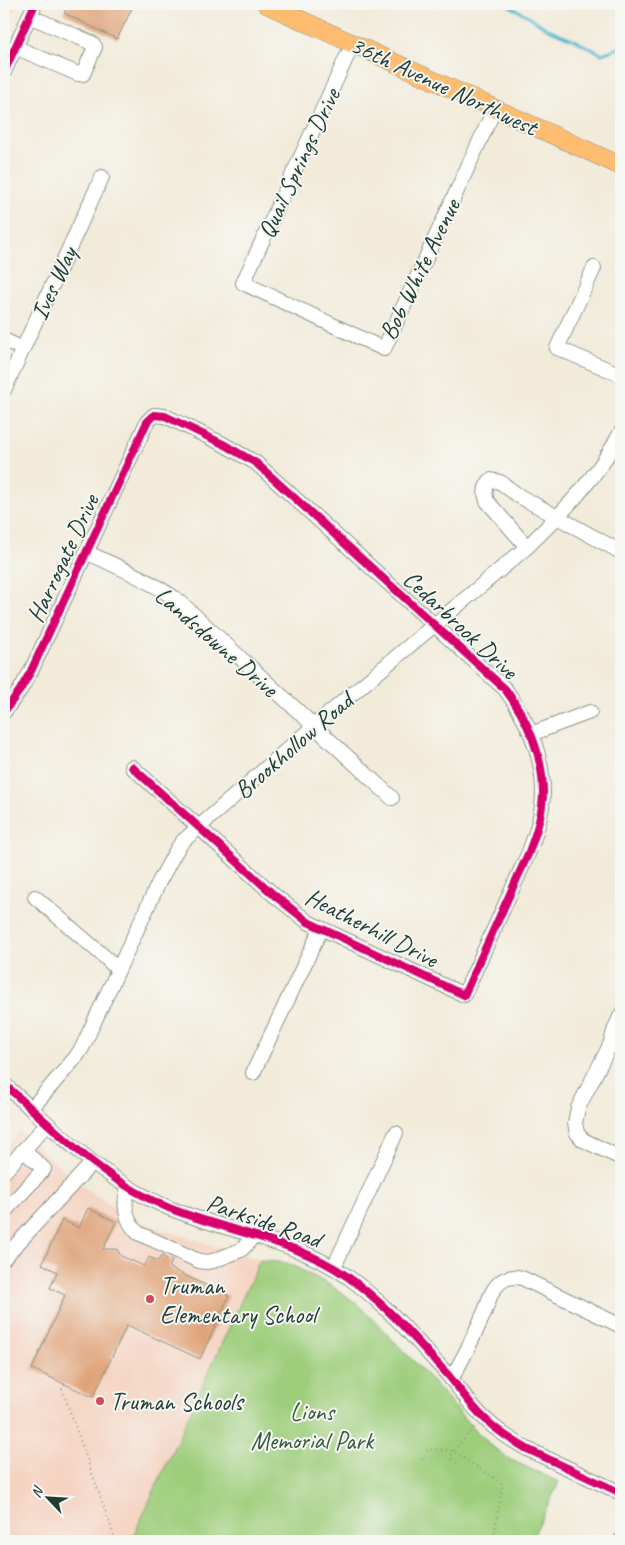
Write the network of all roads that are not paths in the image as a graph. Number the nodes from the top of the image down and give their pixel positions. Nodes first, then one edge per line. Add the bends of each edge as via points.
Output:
1 (266, 4) edge
2 (32, 10) edge
3 (353, 43) junction
4 (15, 47) junction
5 (4, 72) edge
6 (495, 108) junction
7 (621, 166) edge
8 (102, 177) dead end
9 (594, 268) dead end
10 (243, 283) joint
11 (4, 340) edge
12 (22, 349) junction
13 (621, 375) edge
14 (4, 390) edge
15 (151, 417) joint
16 (621, 432) edge
17 (557, 517) junction
18 (527, 547) junction
19 (86, 552) junction
20 (621, 552) edge
21 (434, 625) junction
22 (4, 712) edge
23 (590, 712) dead end
24 (314, 726) junction
25 (531, 734) junction
26 (132, 767) dead end
27 (392, 798) dead end
28 (199, 827) junction
29 (35, 898) dead end
30 (321, 929) junction
31 (118, 970) junction
32 (464, 995) joint
33 (621, 1016) edge
34 (253, 1073) dead end
35 (4, 1084) edge
36 (31, 1109) junction
37 (47, 1124) junction
38 (396, 1133) dead end
39 (23, 1150) junction
40 (621, 1158) edge
41 (92, 1163) junction
42 (4, 1172) edge
43 (128, 1188) junction
44 (4, 1212) edge
45 (252, 1236) junction
46 (4, 1258) edge
47 (334, 1267) junction
48 (621, 1326) edge
49 (451, 1379) junction
50 (621, 1493) edge

1 - 3 main road, 36th Avenue Northwest
2 - 4 street
2 - 4 street via 92,43 95,47 83,74
3 - 6 main road, 36th Avenue Northwest
3 - 10 street, Quail Springs Drive
4 - 5 street
6 - 7 main road, 36th Avenue Northwest
6 - 10 street, Bob White Avenue via 384,349
8 - 12 street, Ives Way
9 - 13 street via 557,348
11 - 12 street
12 - 14 street, Ives Way
15 - 19 street, Harrogate Drive
15 - 21 street, Cedarbrook Drive via 164,416 256,463
16 - 17 street, Brookhollow Road via 591,480
17 - 18 street, Brookhollow Road
17 - 18 street via 500,482 491,480 485,494 487,501
17 - 20 street
18 - 21 street, Brookhollow Road
19 - 22 street, Harrogate Drive via 31,672
19 - 24 street, Landsdowne Drive via 138,576 180,602
21 - 24 street, Brookhollow Road
21 - 25 street, Cedarbrook Drive via 505,689
23 - 25 street
24 - 27 street, Landsdowne Drive
24 - 28 street, Brookhollow Road
25 - 32 street, Cedarbrook Drive via 543,791 540,819 529,852
26 - 28 street, Heatherhill Drive
28 - 30 street, Heatherhill Drive via 288,908
28 - 31 street, Brookhollow Road via 177,849
29 - 31 street
30 - 32 street, Heatherhill Drive
30 - 34 street
31 - 36 street, Brookhollow Road via 76,1057
33 - 40 street via 578,1108 575,1123 579,1137
35 - 36 street, Parkside Road
36 - 37 street, Parkside Road
37 - 39 street
37 - 41 street, Parkside Road
38 - 47 street
39 - 42 street
39 - 44 street via 44,1169
41 - 43 street, Parkside Road
41 - 46 street
43 - 45 street, Parkside Road via 169,1208
43 - 45 street via 126,1213 134,1229 199,1261 213,1261 241,1250
45 - 47 street, Parkside Road
47 - 49 street, Parkside Road via 369,1293
48 - 49 street via 522,1278 506,1278 494,1288
49 - 50 street, Parkside Road via 483,1418 515,1442

